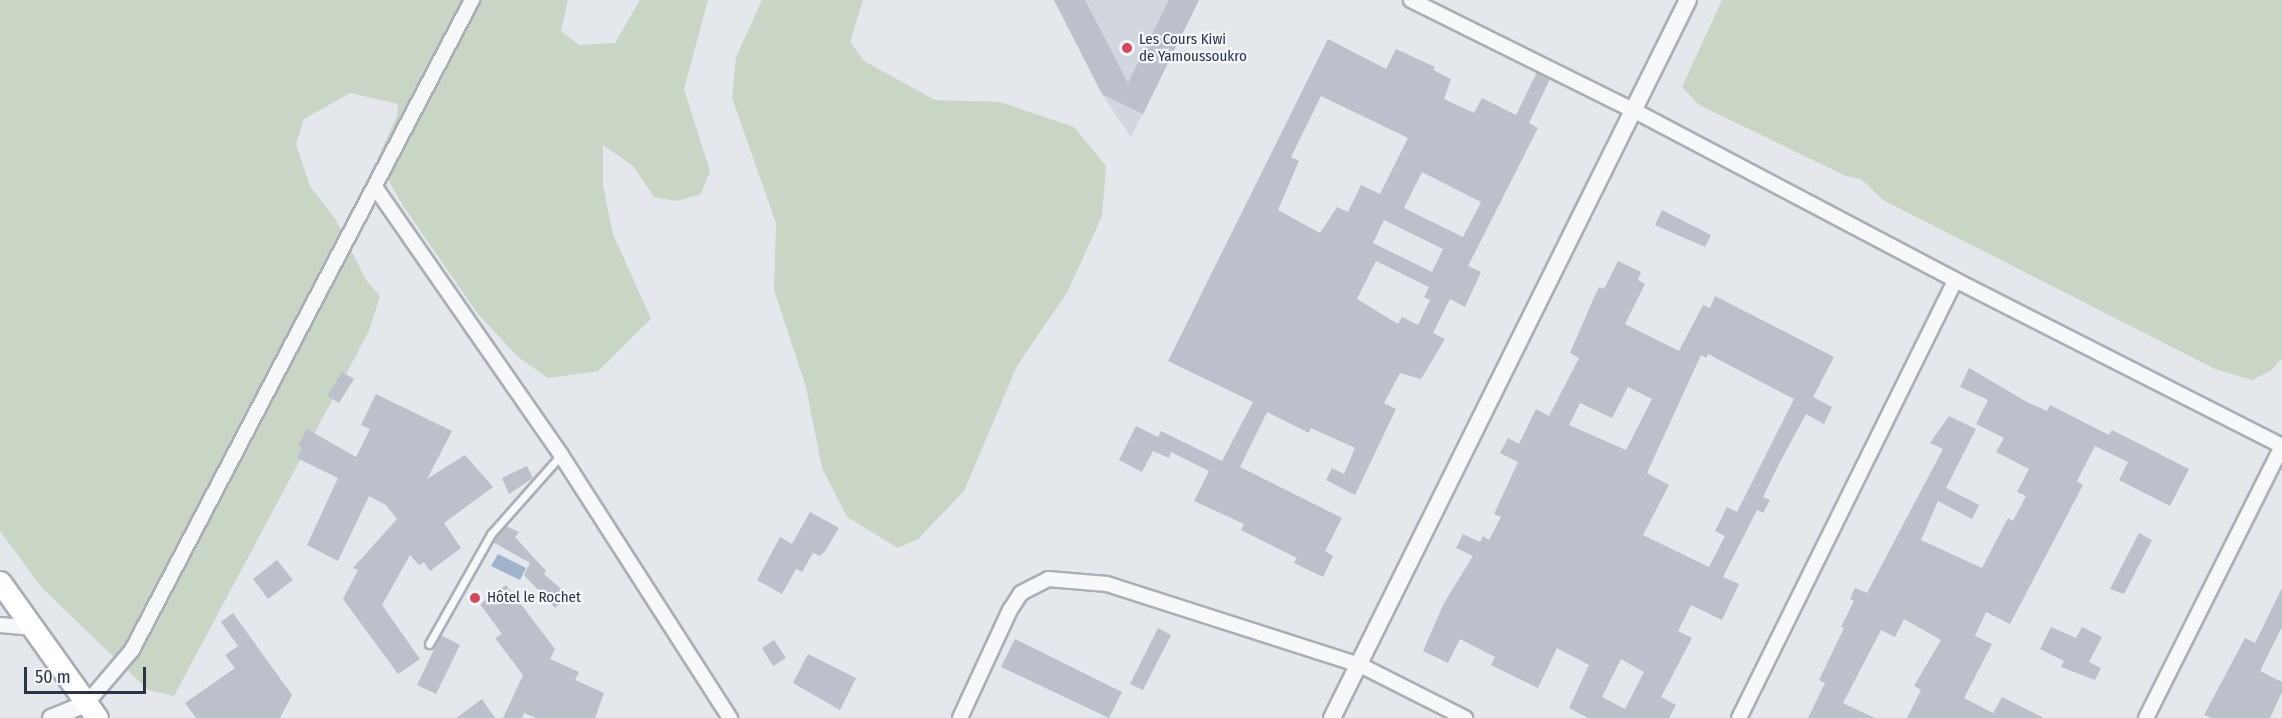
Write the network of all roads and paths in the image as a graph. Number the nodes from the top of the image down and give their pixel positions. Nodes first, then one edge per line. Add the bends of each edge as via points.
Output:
1 (472, 0) edge
2 (1411, 0) edge
3 (1688, 0) edge
4 (1633, 110) junction
5 (375, 187) junction
6 (1955, 280) junction
7 (2282, 446) edge
8 (561, 454) junction
9 (0, 582) edge
10 (0, 625) edge
11 (32, 628) junction
12 (429, 644) dead end
13 (1360, 665) junction
14 (91, 711) edge
15 (51, 718) edge
16 (730, 718) edge
17 (960, 718) edge
18 (1332, 718) edge
19 (1465, 718) edge
20 (1739, 718) edge
21 (2146, 718) edge

1 - 5 street
2 - 4 street
3 - 4 street
4 - 6 street
4 - 13 street
5 - 8 street
5 - 14 street via 132,650
6 - 7 street
6 - 20 street
7 - 21 street
8 - 12 lane via 491,534
8 - 16 street
9 - 11 highway
10 - 11 street
11 - 14 highway
13 - 17 street via 1107,584 1048,579 1022,593 1010,610
13 - 18 street
13 - 19 street
14 - 15 street

